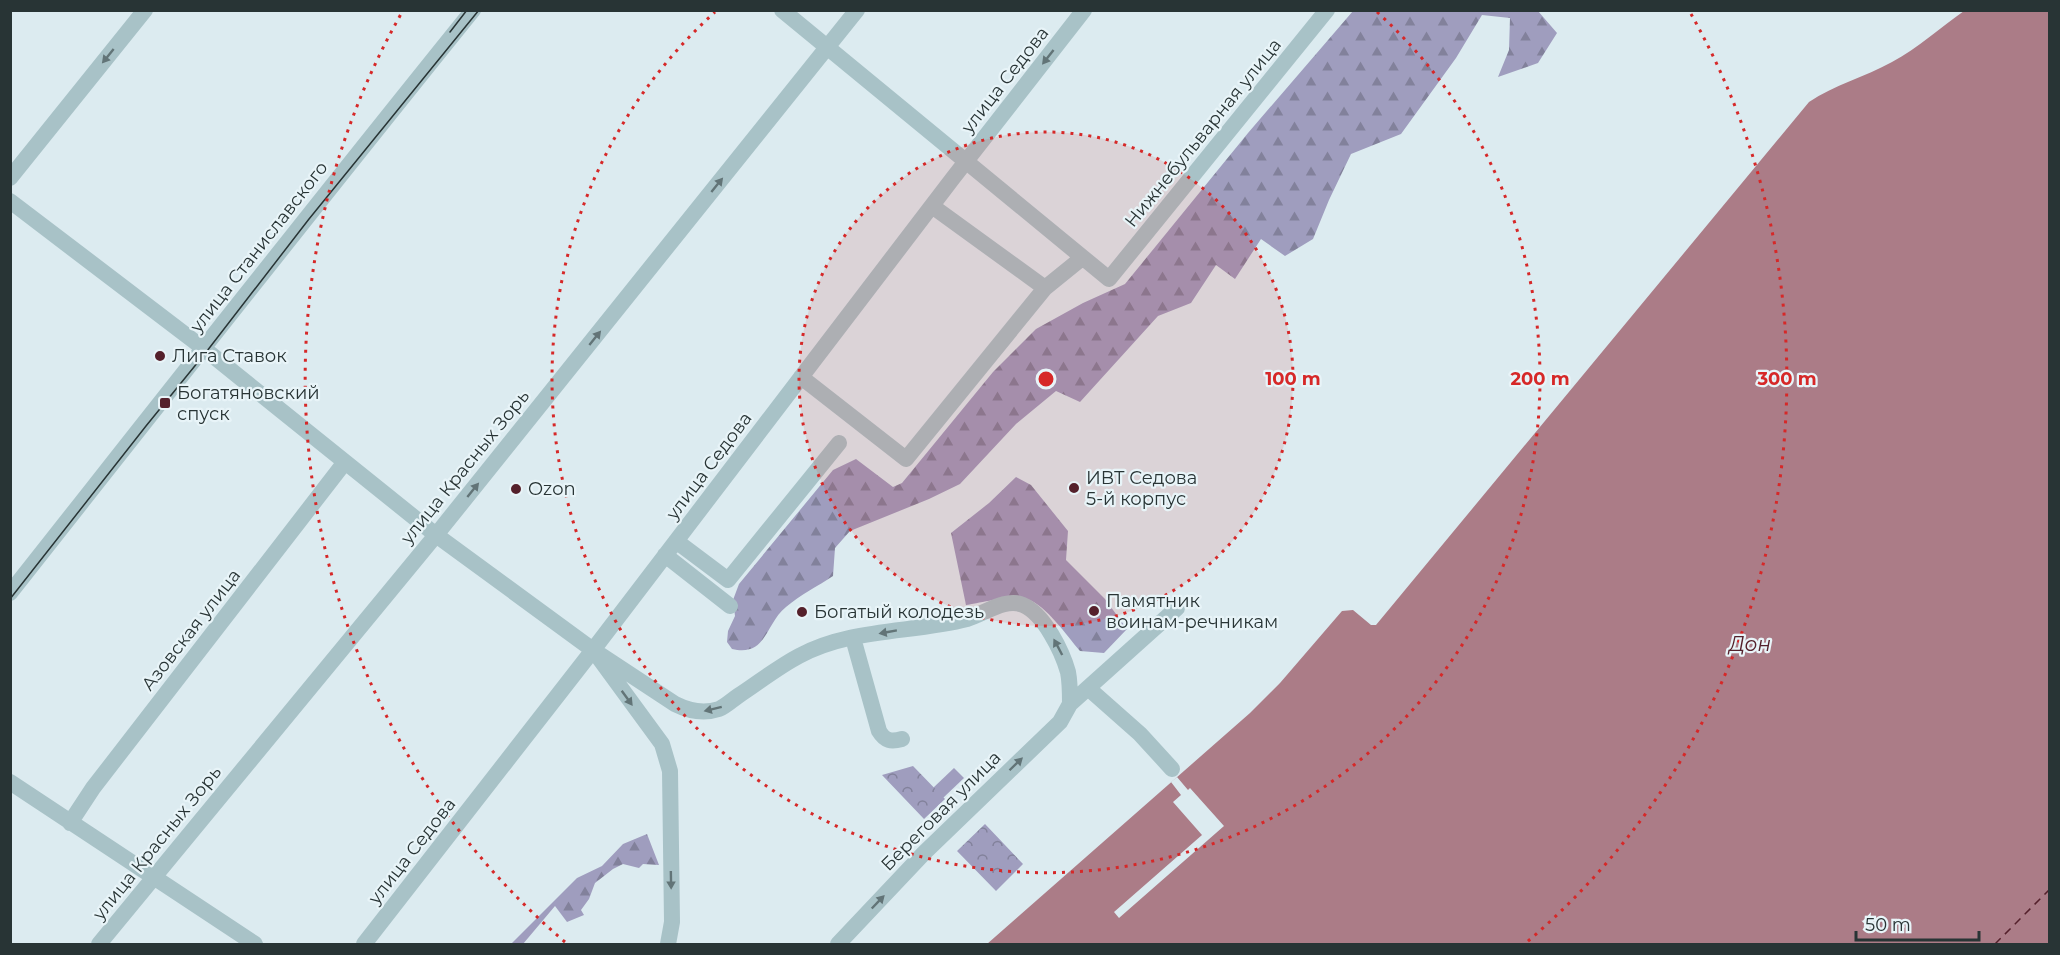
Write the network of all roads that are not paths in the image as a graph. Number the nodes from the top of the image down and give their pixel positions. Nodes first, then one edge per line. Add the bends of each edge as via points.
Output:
1 (145, 10) edge
2 (473, 10) edge
3 (782, 10) edge
4 (857, 10) edge
5 (1084, 10) edge
6 (1327, 10) edge
7 (826, 49) junction
8 (965, 163) junction
9 (10, 178) edge
10 (10, 201) edge
11 (932, 206) junction
12 (1082, 258) junction
13 (1045, 288) junction
14 (204, 349) junction
15 (801, 377) junction
16 (839, 442) dead end
17 (345, 462) junction
18 (436, 535) junction
19 (676, 541) junction
20 (665, 555) junction
21 (10, 593) edge
22 (730, 606) dead end
23 (1177, 608) dead end
24 (853, 638) junction
25 (593, 651) junction
26 (1088, 688) junction
27 (1070, 704) junction
28 (902, 739) dead end
29 (1172, 770) dead end
30 (10, 782) edge
31 (70, 823) junction
32 (152, 878) junction
33 (99, 945) edge
34 (255, 945) edge
35 (364, 945) edge
36 (668, 945) edge
37 (838, 945) edge

1 -> 9 street
2 - 14 street, улица Станиславского
3 - 7 street
4 - 7 street, улица Красных Зорь
5 -> 8 street, улица Седова
6 - 12 street, Нижнебульварная улица via 1109,279
7 - 8 street
18 -> 7 street, улица Красных Зорь
8 - 11 street, улица Седова
8 - 12 street
10 - 14 street
11 - 13 street
11 - 15 street, улица Седова
12 - 13 street
13 - 15 street via 906,459
14 - 17 street
14 - 21 street, улица Станиславского
15 - 19 street, улица Седова
16 - 19 street via 729,580
17 - 18 street
17 - 31 street, Азовская улица
18 - 25 street
18 - 32 street, улица Красных Зорь
19 - 20 street, улица Седова
20 - 22 street
20 - 25 street, улица Седова
23 - 26 street, Береговая улица
24 -> 25 street via 799,656 720,709 702,712 675,704
27 -> 24 street via 1068,673 1062,655 1046,626 1023,604 1006,604 966,619
24 - 28 street via 879,731 884,739
25 - 35 street, улица Седова
25 -> 36 street via 662,744 667,757 672,922
26 - 27 street, Береговая улица
26 - 29 street via 1140,734
37 -> 27 street, Береговая улица via 924,854 1060,722
30 - 31 street
31 - 32 street
32 - 33 street, улица Красных Зорь
32 - 34 street

